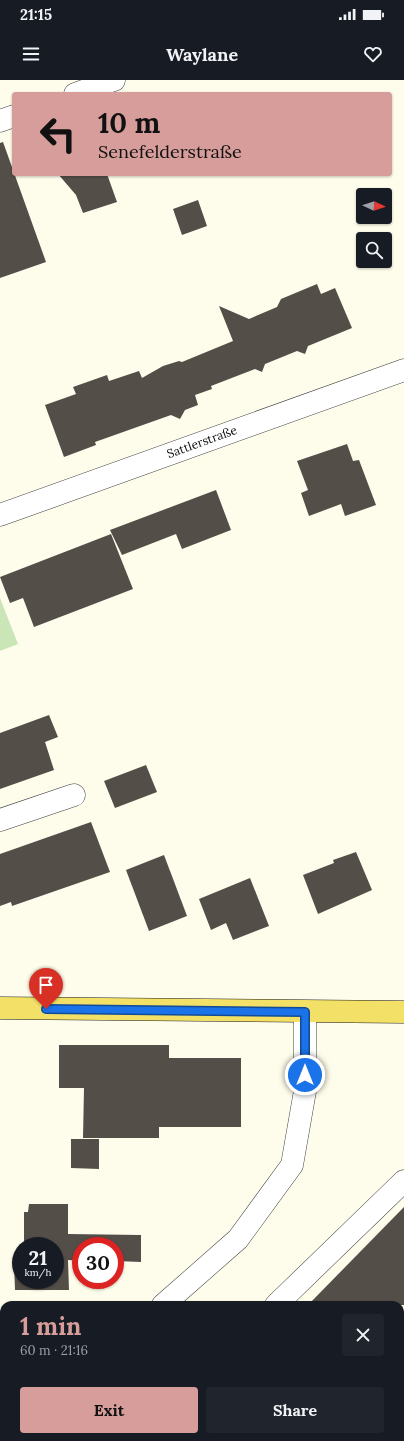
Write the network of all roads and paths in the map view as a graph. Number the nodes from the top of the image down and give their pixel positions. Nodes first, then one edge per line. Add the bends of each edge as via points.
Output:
1 (114, 80) edge
2 (81, 92) edge
3 (12, 117) edge
4 (0, 121) edge
5 (404, 370) edge
6 (0, 515) edge
7 (74, 795) dead end
8 (0, 820) edge
9 (0, 1008) edge
10 (305, 1012) junction
11 (404, 1012) edge
12 (404, 1182) edge
13 (167, 1301) edge
14 (280, 1301) edge

1 - 2 street
3 - 4 street
5 - 6 street, Sattlerstraße
7 - 8 street
9 - 10 main road
10 - 11 main road
10 - 13 street via 305,1091 292,1165 238,1239
12 - 14 street

